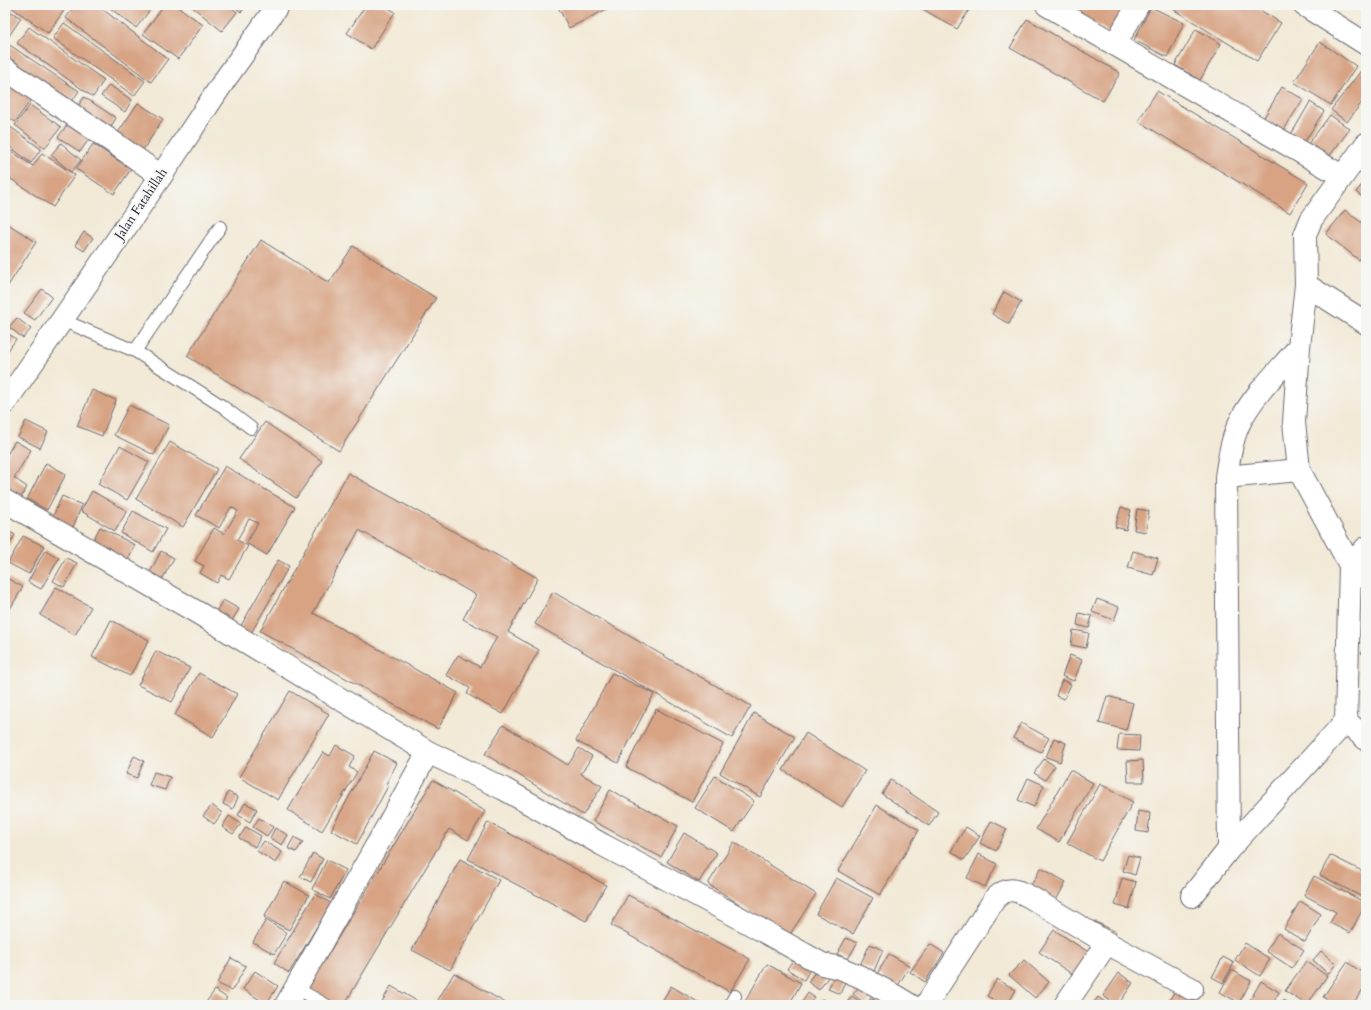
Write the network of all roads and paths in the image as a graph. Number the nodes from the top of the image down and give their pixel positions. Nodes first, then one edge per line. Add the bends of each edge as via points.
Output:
1 (278, 5) edge
2 (1047, 5) edge
3 (1138, 5) edge
4 (1304, 5) edge
5 (1115, 44) junction
6 (1366, 44) edge
7 (5, 69) edge
8 (1366, 144) edge
9 (161, 176) junction
10 (1342, 176) junction
11 (220, 227) dead end
12 (1306, 285) junction
13 (62, 320) junction
14 (1366, 323) edge
15 (1300, 347) junction
16 (135, 351) junction
17 (5, 403) edge
18 (250, 428) dead end
19 (1299, 470) junction
20 (1226, 477) junction
21 (5, 501) edge
22 (1366, 548) edge
23 (1358, 572) edge
24 (1346, 721) junction
25 (1366, 739) edge
26 (428, 752) junction
27 (1229, 850) junction
28 (1192, 896) dead end
29 (1108, 943) junction
30 (1192, 989) dead end
31 (291, 996) edge
32 (326, 1005) edge
33 (910, 1005) edge
34 (926, 1005) edge
35 (1064, 1005) edge

1 - 9 street, Jalan Fatahillah
2 - 5 street
3 - 5 street
4 - 6 street
5 - 10 street
7 - 9 street
8 - 10 street
9 - 13 street, Jalan Fatahillah
10 - 12 street via 1307,227
11 - 16 lane
12 - 14 street
12 - 15 street
13 - 16 lane
13 - 17 street, Jalan Fatahillah
15 - 19 street via 1294,422
15 - 20 street via 1258,395 1241,419 1231,445
16 - 18 lane via 222,406
19 - 20 street
19 - 23 street
20 - 27 street
21 - 26 street via 200,614
22 - 23 street
23 - 24 street
24 - 25 street
24 - 27 street
26 - 31 street
26 - 33 street via 504,790 822,964 840,968 860,977
27 - 28 street
29 - 30 street
29 - 34 street via 1018,891 1000,893
29 - 35 street
31 - 32 lane

